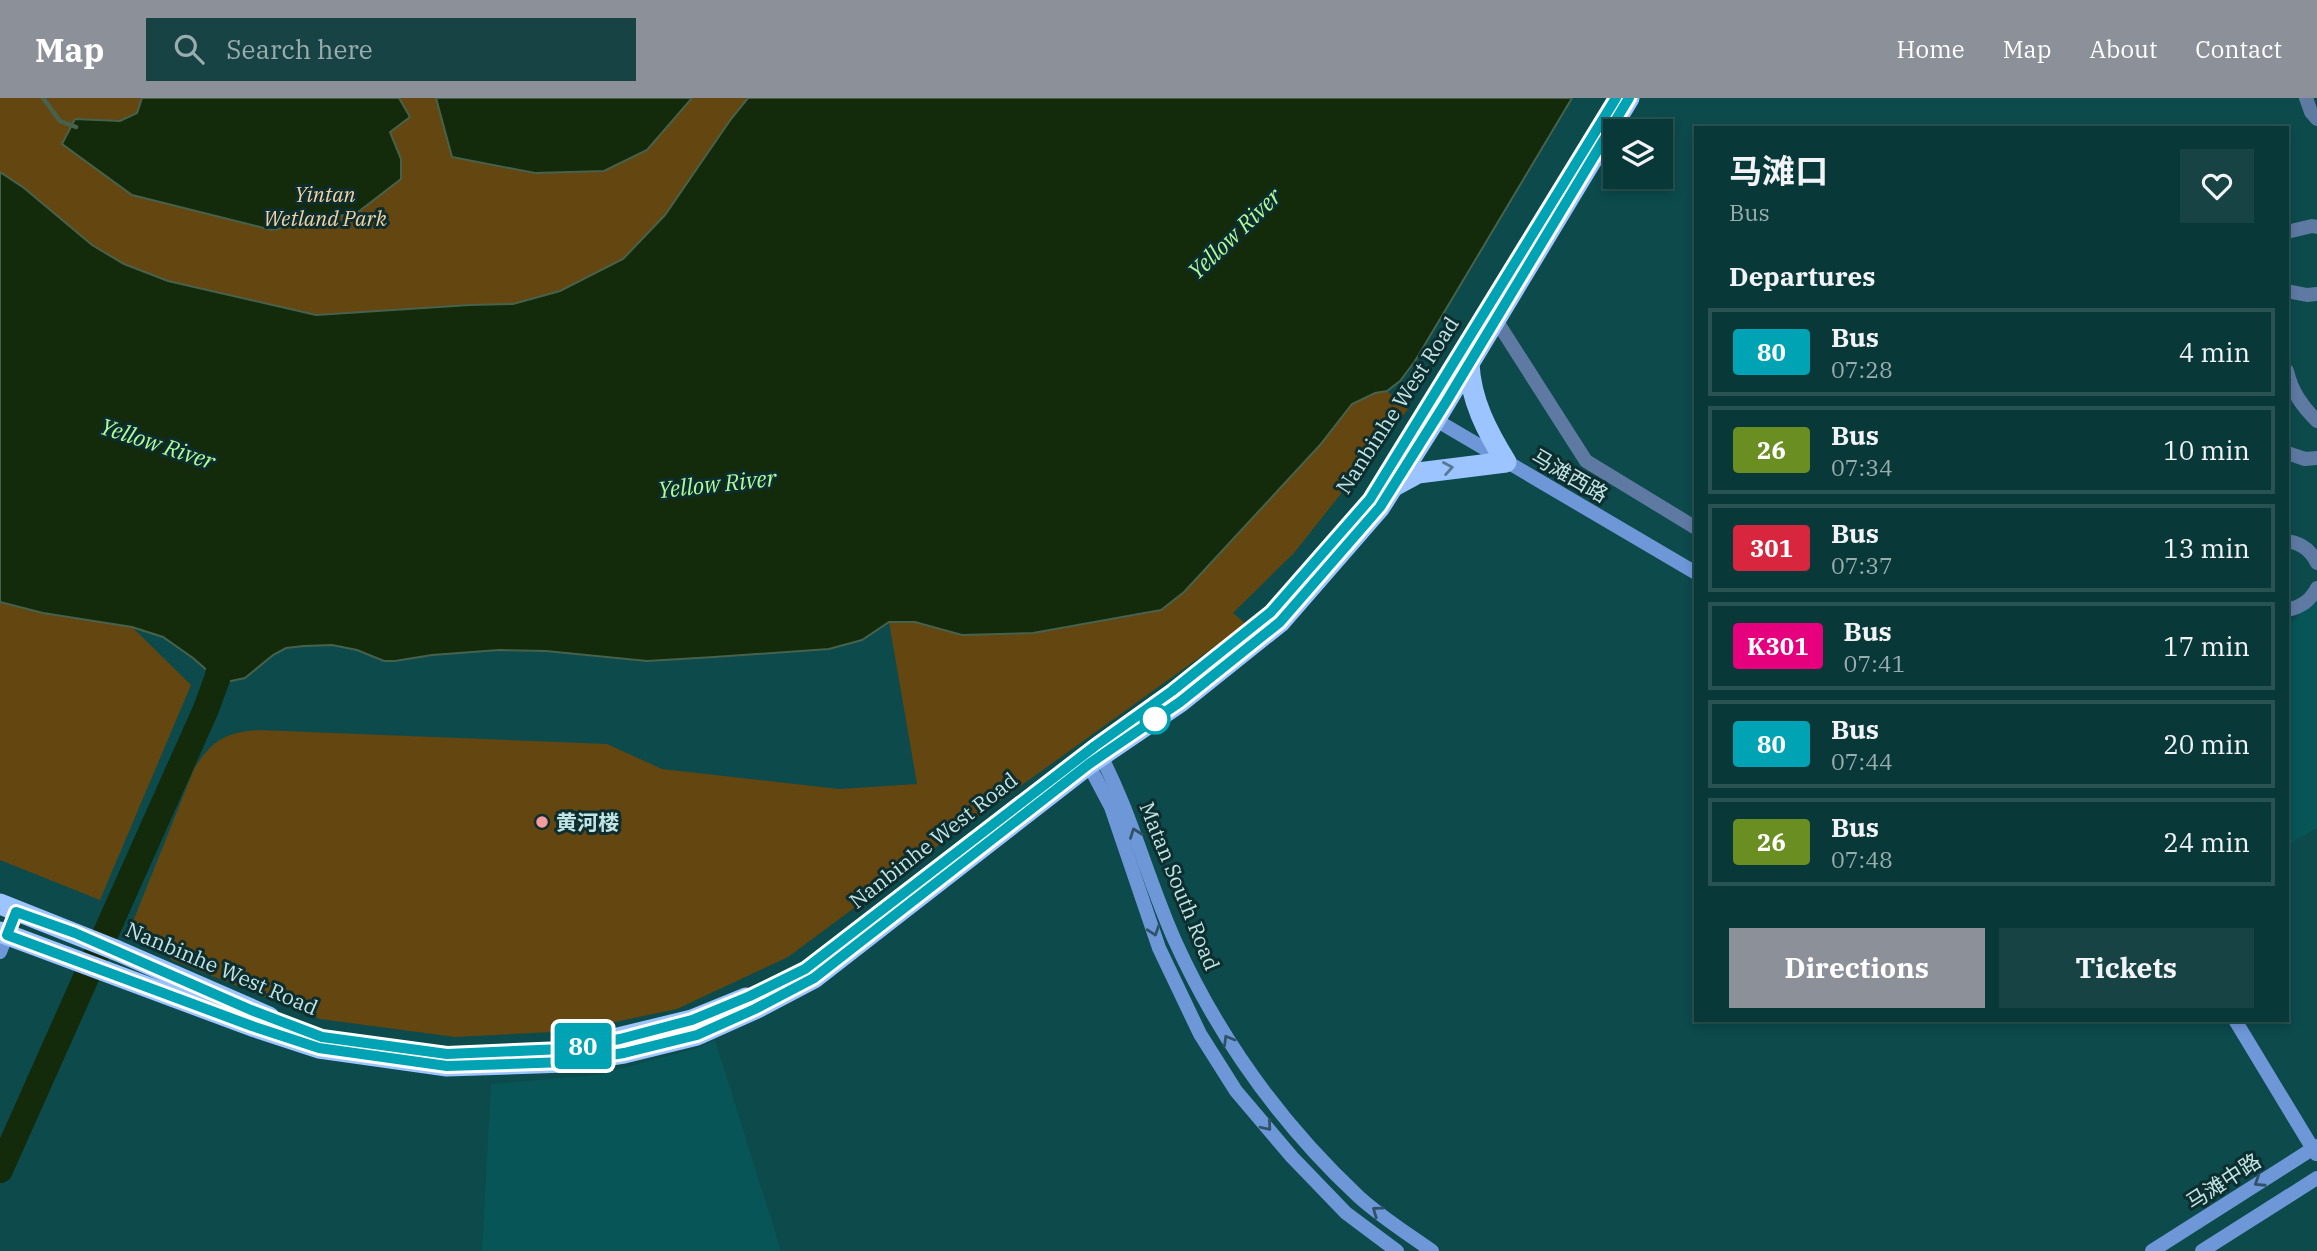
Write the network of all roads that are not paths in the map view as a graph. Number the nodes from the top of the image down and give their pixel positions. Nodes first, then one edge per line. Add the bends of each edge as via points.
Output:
1 (1616, 98) edge
2 (1629, 98) edge
3 (2306, 98) edge
4 (2317, 119) edge
5 (2317, 227) edge
6 (2289, 232) edge
7 (2289, 291) edge
8 (2317, 294) edge
9 (1496, 320) junction
10 (1469, 364) junction
11 (2291, 394) edge
12 (1429, 417) junction
13 (2317, 421) edge
14 (2289, 454) edge
15 (2317, 458) edge
16 (1506, 462) junction
17 (1393, 486) junction
18 (1694, 527) edge
19 (2289, 541) edge
20 (2317, 563) edge
21 (1694, 572) edge
22 (2317, 588) edge
23 (2289, 609) edge
24 (1092, 755) junction
25 (8, 908) edge
26 (2, 938) edge
27 (2236, 1022) edge
28 (2315, 1149) edge
29 (2317, 1178) edge
30 (1397, 1251) edge
31 (1432, 1251) edge
32 (2152, 1251) edge
33 (2203, 1251) edge

1 - 12 highway, Nanbinhe West Road
2 - 9 highway, Nanbinhe West Road
3 - 4 street
5 - 6 street
7 - 8 street
9 - 10 highway, Nanbinhe West Road
9 - 18 street via 1586,461
10 - 12 highway, Nanbinhe West Road
10 - 16 highway via 1478,409
11 - 13 street
12 - 16 main road, 马滩西路
12 - 17 highway, Nanbinhe West Road
12 - 24 highway, Nanbinhe West Road via 1370,499 1271,612
14 - 15 street
17 -> 16 highway via 1418,474
16 - 21 main road, 马滩西路
17 - 24 highway, Nanbinhe West Road via 1280,622 1180,702
19 - 20 street via 2309,550
22 - 23 street via 2302,606
24 - 25 highway, Nanbinhe West Road via 805,969 692,1020 563,1049 447,1054 322,1037
24 - 26 highway, Nanbinhe West Road via 814,978 697,1035 624,1053 566,1062 447,1066 319,1048 66,956
24 -> 30 main road, Matan South Road via 1159,948 1200,1034 1236,1091 1292,1157 1346,1213
31 -> 24 main road, Matan South Road via 1361,1199 1298,1135 1237,1056 1174,938 1122,799
25 - 26 main road
27 - 28 main road
28 -> 32 main road, 马滩中路
29 - 33 main road

